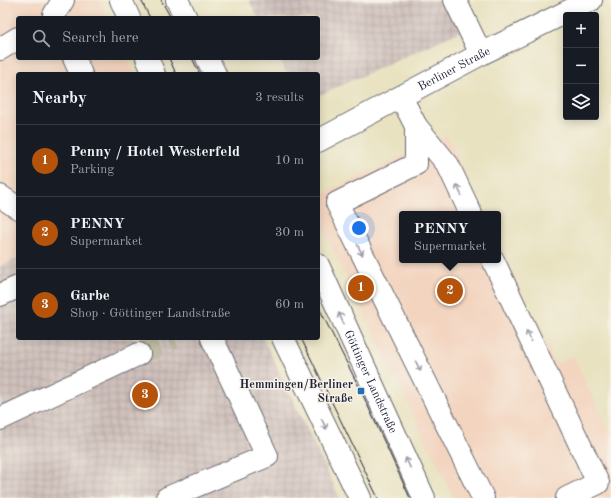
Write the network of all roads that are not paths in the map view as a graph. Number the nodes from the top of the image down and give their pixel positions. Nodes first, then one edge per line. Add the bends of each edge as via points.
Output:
1 (121, 0) edge
2 (177, 0) edge
3 (455, 0) edge
4 (591, 0) edge
5 (128, 16) edge
6 (185, 16) edge
7 (16, 39) edge
8 (0, 49) edge
9 (481, 54) junction
10 (75, 60) edge
11 (148, 60) edge
12 (208, 60) edge
13 (80, 72) edge
14 (153, 72) edge
15 (214, 72) edge
16 (401, 97) junction
17 (416, 126) junction
18 (320, 140) edge
19 (0, 196) edge
20 (16, 207) edge
21 (470, 211) edge
22 (494, 263) edge
23 (320, 270) edge
24 (16, 288) edge
25 (0, 295) edge
26 (213, 340) edge
27 (284, 340) edge
28 (139, 354) tunnel mouth
29 (0, 419) edge
30 (167, 498) edge
31 (360, 498) edge
32 (424, 498) edge
33 (483, 498) edge
34 (567, 498) edge

1 - 5 street
2 - 6 street
3 - 9 street
4 - 9 street, Berliner Straße
7 - 8 street
9 - 16 street, Berliner Straße
10 - 13 street
11 - 14 street
12 - 15 street
16 - 17 street
16 - 18 street, Berliner Straße
21 -> 17 street via 448,166
17 -> 33 street via 416,164 337,203
19 - 20 street
34 -> 22 street via 598,483
32 -> 23 street, Göttinger Landstraße
24 - 25 street
26 - 30 street via 267,456
27 -> 31 street
28 - 29 street

